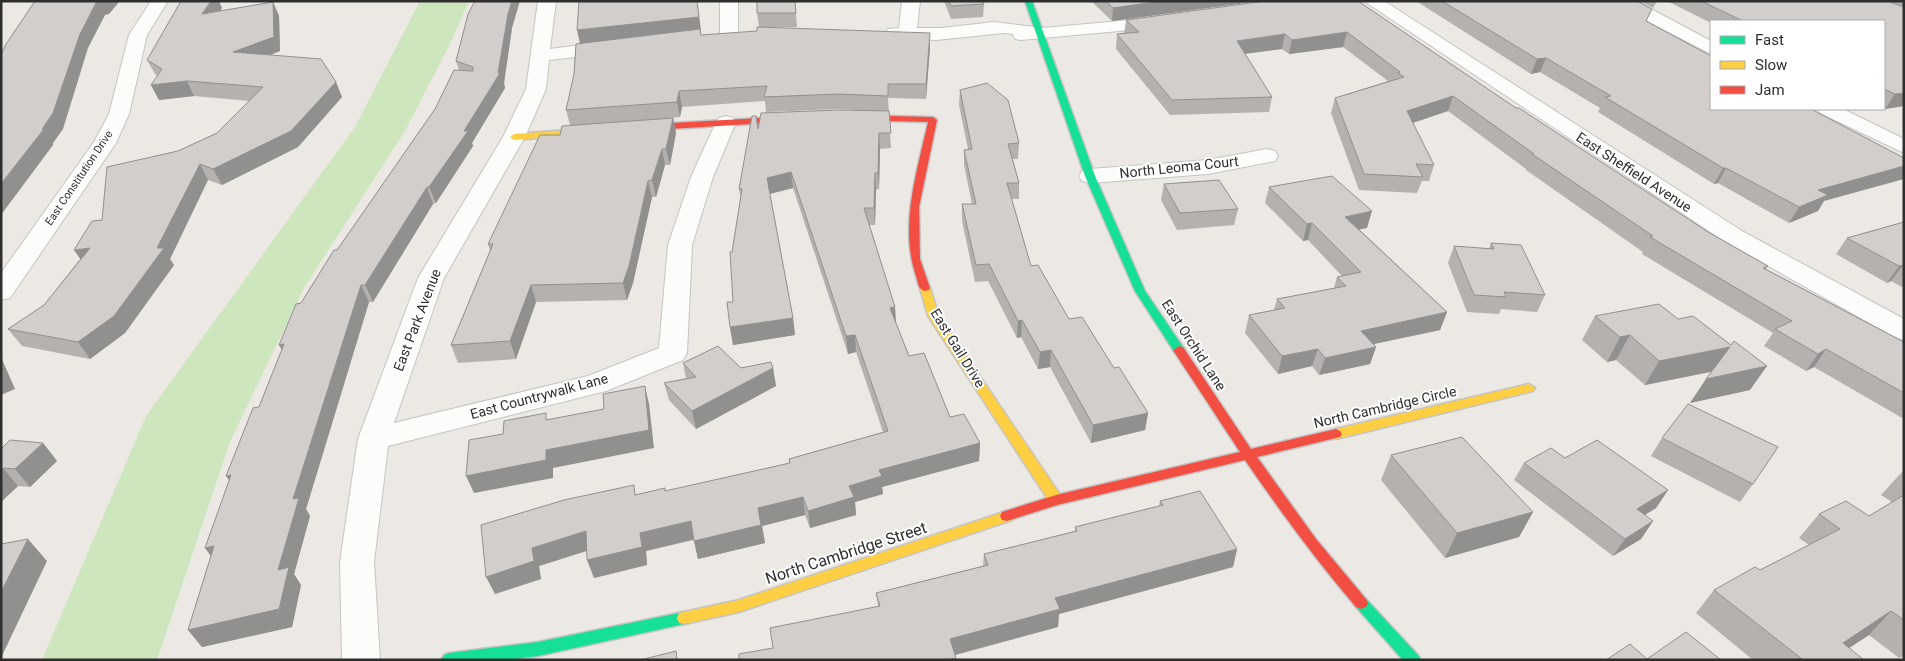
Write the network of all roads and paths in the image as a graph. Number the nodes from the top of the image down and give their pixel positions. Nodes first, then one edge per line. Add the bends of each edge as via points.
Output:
1 (547, 1) edge
2 (729, 1) edge
3 (911, 1) edge
4 (1028, 1) edge
5 (1372, 1) edge
6 (1622, 1) edge
7 (163, 5) edge
8 (1184, 19) edge
9 (1039, 32) junction
10 (878, 33) edge
11 (906, 33) junction
12 (748, 34) edge
13 (626, 45) edge
14 (1710, 47) edge
15 (539, 56) junction
16 (1829, 110) edge
17 (811, 118) edge
18 (839, 118) edge
19 (726, 122) junction
20 (630, 129) edge
21 (610, 130) edge
22 (514, 137) junction
23 (1904, 146) edge
24 (1267, 156) dead end
25 (1090, 176) junction
26 (1, 292) edge
27 (1904, 331) edge
28 (1529, 388) dead end
29 (373, 439) junction
30 (1248, 455) junction
31 (1056, 500) junction
32 (362, 660) edge
33 (450, 660) edge
34 (1413, 660) edge

1 - 15 street, East Park Avenue
2 - 12 street via 720,35
3 - 11 street
4 - 9 street, East Orchid Lane
5 - 27 street, East Sheffield Avenue via 1732,236
6 - 14 street
7 - 26 street, East Constitution Drive via 138,34 119,114 105,143
8 - 9 street via 1107,29
9 - 11 street via 968,39 948,33
9 - 25 street, East Orchid Lane
10 - 11 street
13 - 15 street
15 - 22 street, East Park Avenue via 536,89
16 - 23 street
17 - 19 street
18 - 31 street, East Gail Drive via 933,120 914,207 915,259 934,316
19 - 20 street
19 - 29 street, East Countrywalk Lane via 702,177 680,245 673,354 596,384
21 - 22 street
22 - 29 street, East Park Avenue via 431,278
24 - 25 street, North Leoma Court via 1208,167
25 - 30 street, East Orchid Lane via 1140,291
28 - 30 street, North Cambridge Circle
29 - 32 street, East Park Avenue via 357,562
30 - 31 street, North Cambridge Street
30 - 34 street, East Orchid Lane via 1340,579
31 - 33 street, North Cambridge Street via 739,606 538,649

